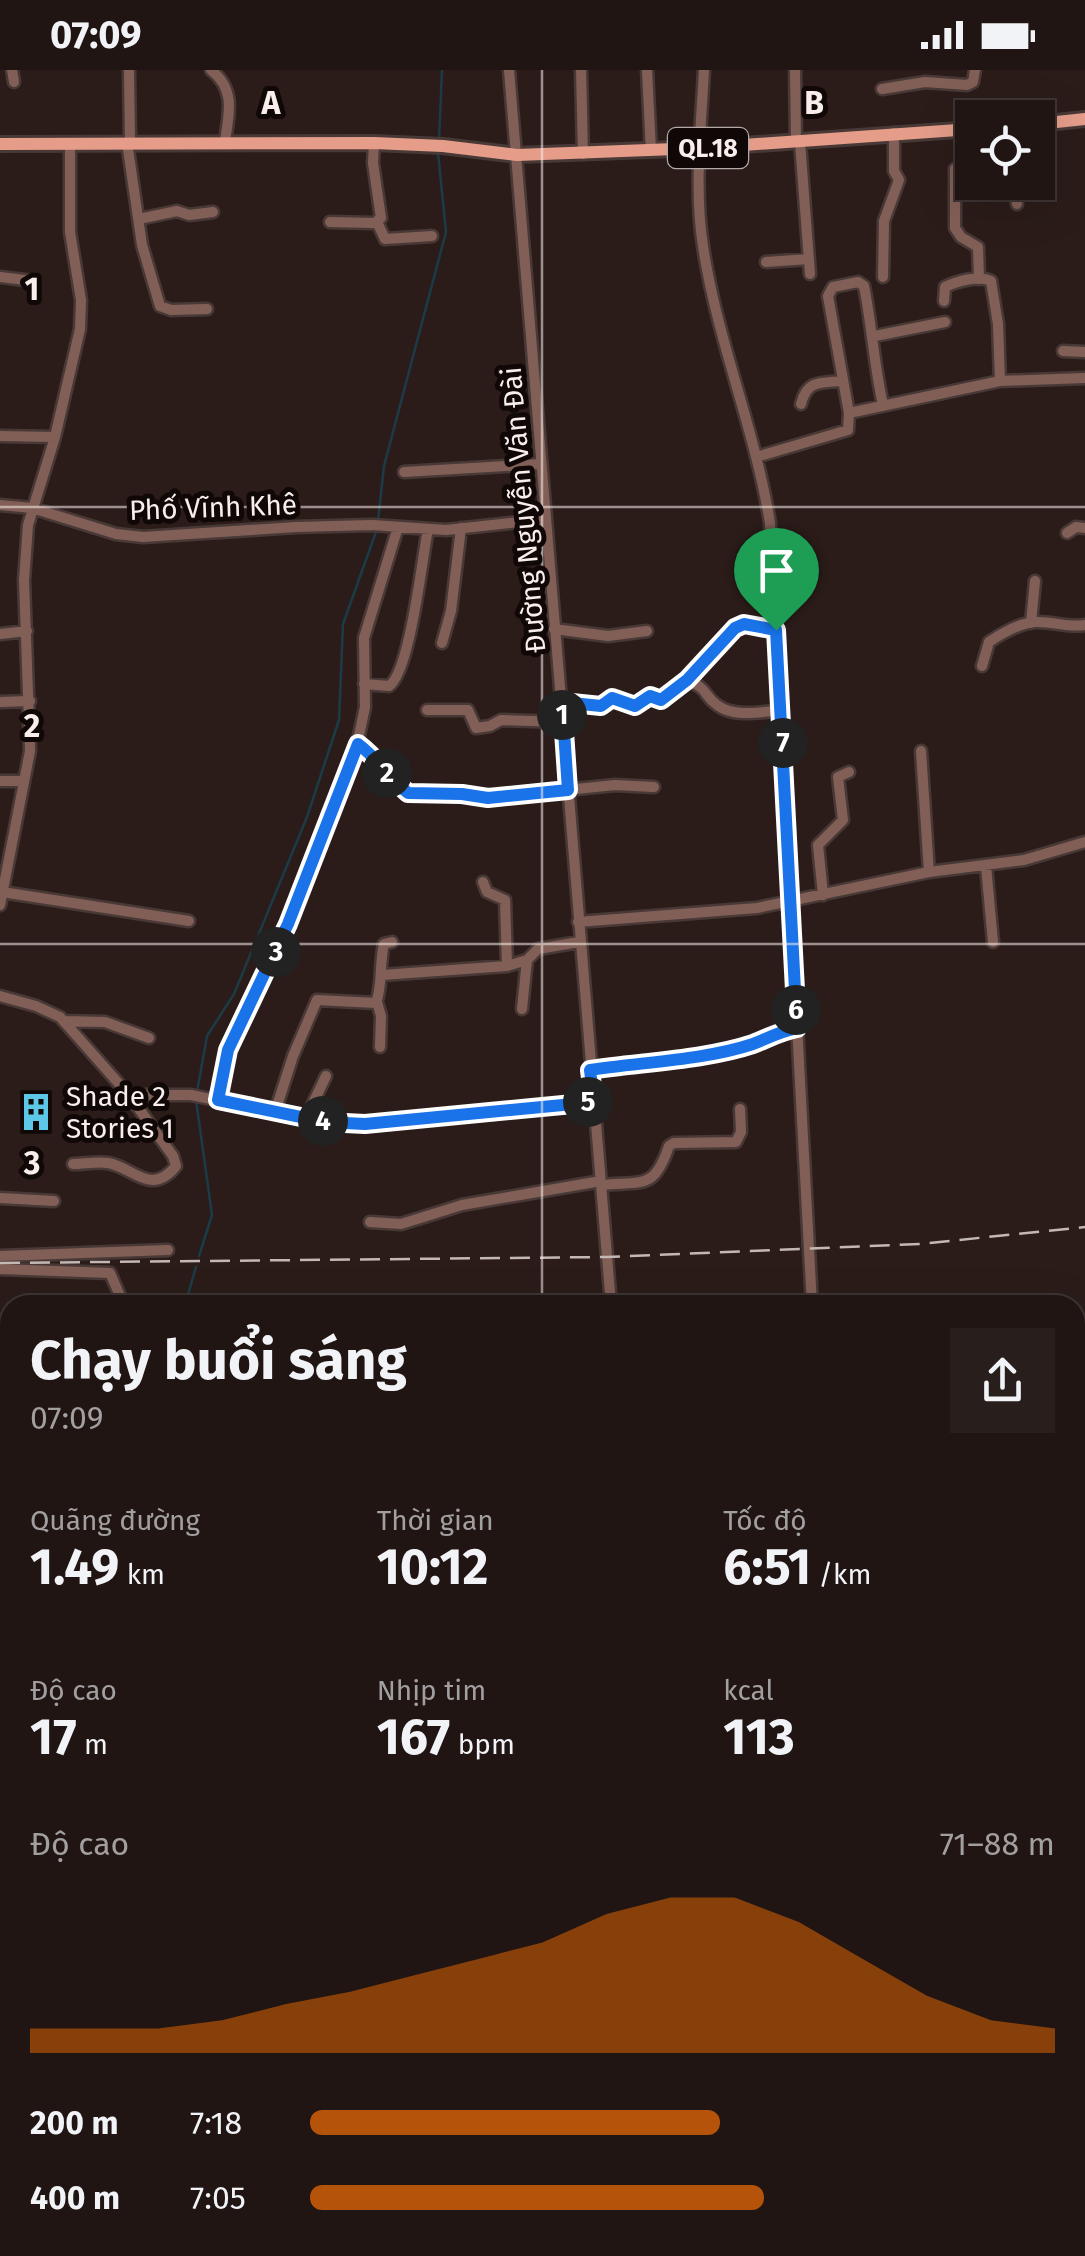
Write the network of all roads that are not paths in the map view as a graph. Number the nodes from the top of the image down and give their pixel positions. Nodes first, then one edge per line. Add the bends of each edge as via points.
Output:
1 (129, 70) edge
2 (211, 70) edge
3 (510, 70) edge
4 (582, 70) edge
5 (647, 70) edge
6 (704, 70) edge
7 (795, 70) edge
8 (975, 70) edge
9 (882, 89) dead end
10 (1085, 120) edge
11 (1055, 123) edge
12 (955, 129) edge
13 (894, 133) junction
14 (128, 142) junction
15 (225, 142) junction
16 (798, 142) junction
17 (374, 143) junction
18 (0, 144) edge
19 (70, 144) junction
20 (701, 148) junction
21 (651, 151) junction
22 (583, 154) junction
23 (516, 156) junction
24 (955, 169) edge
25 (1017, 200) edge
26 (1018, 204) dead end
27 (213, 212) dead end
28 (139, 218) junction
29 (330, 222) dead end
30 (377, 222) junction
31 (432, 236) dead end
32 (809, 259) junction
33 (766, 262) dead end
34 (810, 274) dead end
35 (0, 277) edge
36 (883, 277) dead end
37 (979, 279) junction
38 (32, 281) dead end
39 (944, 302) dead end
40 (207, 310) dead end
41 (946, 322) dead end
42 (874, 336) junction
43 (1063, 352) dead end
44 (1085, 352) edge
45 (1085, 378) edge
46 (842, 381) junction
47 (1000, 382) junction
48 (801, 404) dead end
49 (883, 404) junction
50 (848, 412) junction
51 (0, 436) edge
52 (55, 437) junction
53 (756, 457) junction
54 (540, 464) junction
55 (404, 472) dead end
56 (0, 504) edge
57 (32, 508) junction
58 (546, 519) junction
59 (392, 527) junction
60 (461, 528) junction
61 (1085, 528) edge
62 (428, 529) junction
63 (1067, 533) dead end
64 (1036, 581) dead end
65 (1032, 623) junction
66 (1085, 626) edge
67 (554, 629) junction
68 (776, 630) junction
69 (27, 631) junction
70 (647, 631) dead end
71 (0, 634) edge
72 (442, 643) dead end
73 (982, 666) dead end
74 (687, 680) junction
75 (364, 684) junction
76 (30, 701) junction
77 (0, 702) edge
78 (562, 702) junction
79 (428, 710) dead end
80 (781, 710) junction
81 (562, 722) junction
82 (358, 744) junction
83 (921, 751) dead end
84 (849, 772) dead end
85 (0, 781) edge
86 (23, 782) junction
87 (654, 787) dead end
88 (568, 790) junction
89 (1085, 842) edge
90 (4, 858) edge
91 (986, 866) junction
92 (929, 872) junction
93 (483, 882) dead end
94 (2, 892) junction
95 (824, 894) junction
96 (791, 901) junction
97 (0, 905) edge
98 (189, 921) dead end
99 (578, 922) junction
100 (392, 942) dead end
101 (579, 942) junction
102 (992, 942) dead end
103 (528, 960) junction
104 (507, 966) junction
105 (382, 975) junction
106 (0, 996) edge
107 (376, 1002) junction
108 (522, 1008) dead end
109 (64, 1022) junction
110 (797, 1028) junction
111 (149, 1038) dead end
112 (380, 1047) dead end
113 (590, 1070) junction
114 (326, 1076) dead end
115 (128, 1095) junction
116 (218, 1100) junction
117 (594, 1102) junction
118 (740, 1110) dead end
119 (275, 1112) junction
120 (306, 1118) junction
121 (73, 1164) dead end
122 (601, 1183) junction
123 (0, 1198) edge
124 (54, 1200) dead end
125 (370, 1222) dead end
126 (168, 1250) dead end
127 (0, 1256) edge
128 (0, 1269) edge
129 (122, 1295) edge
130 (610, 1295) edge
131 (811, 1295) edge

1 - 14 street
2 - 15 street via 230,96
3 - 23 street, Đường Nguyễn Văn Đài
4 - 22 street
5 - 21 street
6 - 20 street
7 - 16 street
8 - 9 street via 967,85
10 - 11 main road
12 - 13 main road, QL.18
13 - 16 main road, QL.18
13 - 36 street via 898,180 884,220
14 - 15 main road, QL.18
14 - 19 main road, QL.18
14 - 28 street
15 - 17 main road, QL.18
16 - 20 main road, QL.18
16 - 32 street
17 - 23 main road, QL.18
17 - 30 street via 382,214
18 - 19 main road, QL.18
19 - 52 street via 80,328
20 - 21 main road, QL.18
20 - 53 street via 702,244
21 - 22 main road, QL.18
22 - 23 main road, QL.18
23 - 54 street, Đường Nguyễn Văn Đài
24 - 37 street via 954,222 961,237 978,247
25 - 26 street
27 - 28 street
28 - 40 street via 160,306
29 - 30 street
30 - 31 street via 385,238
32 - 33 street
32 - 34 street
35 - 38 street
37 - 39 street via 945,287
37 - 47 street via 990,281 996,305
41 - 42 street
42 - 46 street via 862,284 830,289
42 - 49 street
43 - 44 street
45 - 47 street
46 - 48 street via 812,384
46 - 50 street
47 - 49 street
49 - 50 street
50 - 53 street via 845,432
51 - 52 street
52 - 57 street
53 - 68 street via 770,523
54 - 55 street
54 - 58 street, Đường Nguyễn Văn Đài
56 - 57 street, Phố Vĩnh Khê
57 - 59 street, Phố Vĩnh Khê via 143,537
57 - 69 street via 24,580
58 - 60 street
58 - 67 street, Đường Nguyễn Văn Đài
59 - 62 street
59 - 75 street via 364,638
60 - 62 street
60 - 72 street
61 - 63 street
62 - 75 street via 397,680
64 - 65 street
65 - 66 street
65 - 73 street via 989,642
67 - 70 street via 608,636
67 - 78 street, Đường Nguyễn Văn Đài
68 - 74 street via 739,626
68 - 80 street
69 - 71 street
69 - 76 street
74 - 78 street via 661,700 650,696 635,706 612,698 601,706
74 - 80 street via 731,712
75 - 82 street
76 - 77 street
76 - 86 street
78 - 81 street, Đường Nguyễn Văn Đài
79 - 81 street via 468,710 481,729 501,720
80 - 96 street
81 - 88 street, Đường Nguyễn Văn Đài
82 - 88 street via 408,793 488,798
82 - 116 street via 288,924 228,1050
83 - 92 street
84 - 95 street via 838,777 843,820 817,850
85 - 86 street
86 - 90 street
87 - 88 street
88 - 99 street, Đường Nguyễn Văn Đài
89 - 91 street
90 - 94 street
91 - 92 street
91 - 102 street
92 - 95 street
93 - 104 street via 487,892 505,900
94 - 97 street
94 - 98 street
95 - 96 street
96 - 99 street
96 - 110 street
99 - 101 street, Đường Nguyễn Văn Đài
100 - 105 street via 382,950
101 - 103 street via 538,950
101 - 113 street, Đường Nguyễn Văn Đài
103 - 104 street
103 - 108 street
104 - 105 street
105 - 107 street
106 - 109 street
107 - 112 street
107 - 119 street via 317,1000
109 - 111 street via 106,1022
109 - 115 street
110 - 113 street via 708,1053
110 - 131 street
113 - 117 street, Đường Nguyễn Văn Đài
114 - 120 street
115 - 116 street
115 - 121 street via 176,1166 150,1180 108,1163
116 - 119 street
117 - 120 street via 365,1124
117 - 122 street, Đường Nguyễn Văn Đài
118 - 122 street via 736,1142 674,1143 656,1177
119 - 120 street
122 - 125 street via 462,1205 401,1224
122 - 130 street, Đường Nguyễn Văn Đài
123 - 124 street
126 - 127 street
128 - 129 street via 110,1274

